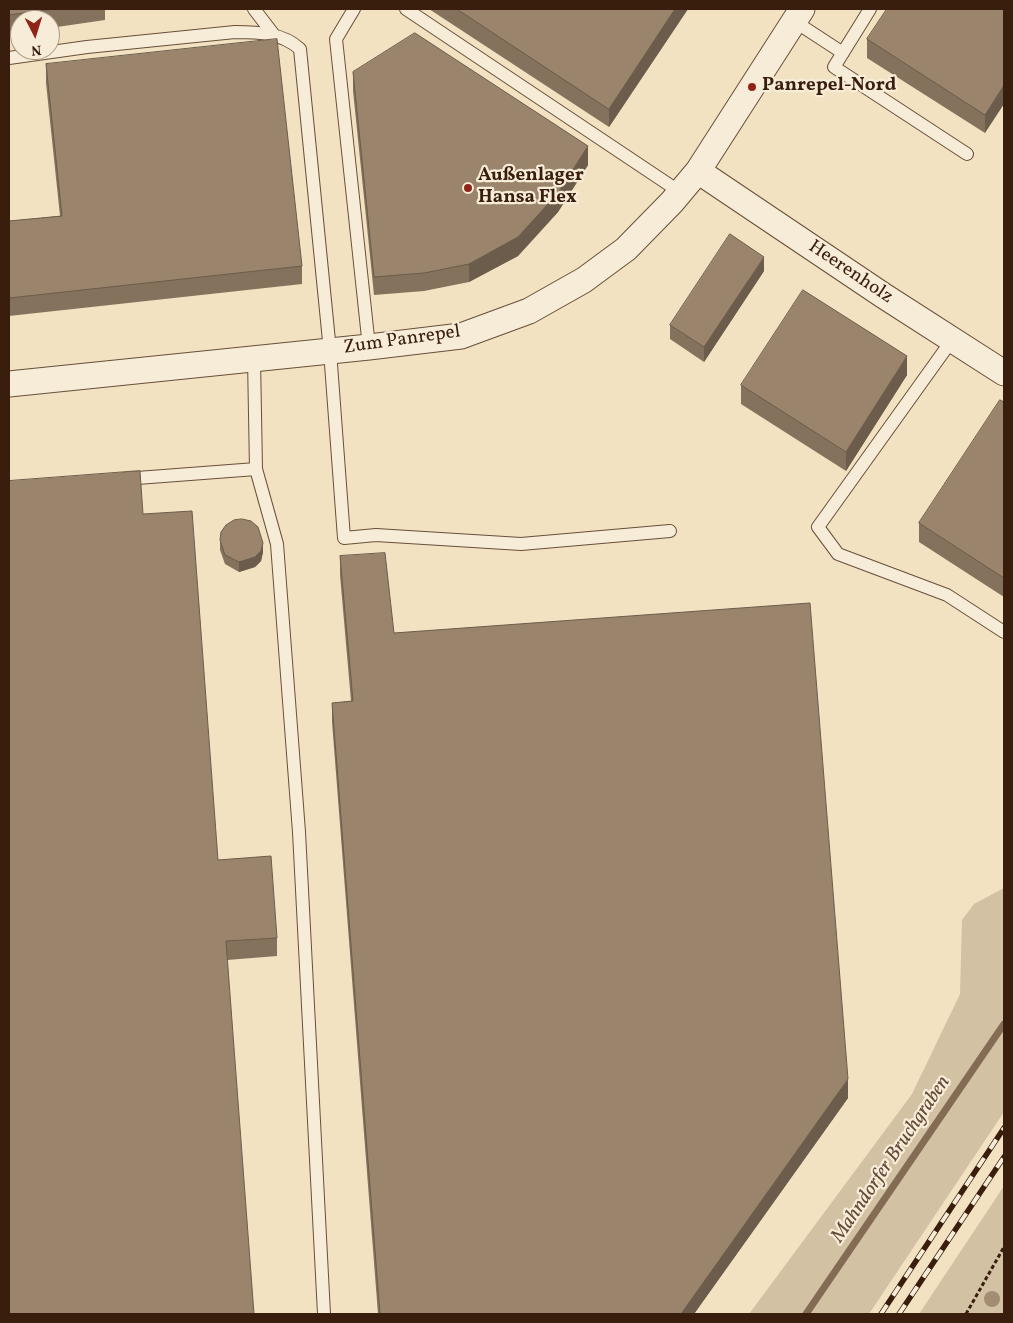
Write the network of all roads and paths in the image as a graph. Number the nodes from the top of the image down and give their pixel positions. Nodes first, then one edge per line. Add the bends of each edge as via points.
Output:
1 (254, 9) edge
2 (354, 9) edge
3 (406, 9) edge
4 (870, 9) edge
5 (798, 15) edge
6 (274, 35) junction
7 (843, 53) junction
8 (9, 58) edge
9 (967, 154) dead end
10 (698, 170) junction
11 (680, 192) junction
12 (952, 340) junction
13 (369, 347) junction
14 (330, 351) junction
15 (254, 359) junction
16 (1004, 373) edge
17 (9, 384) edge
18 (256, 468) junction
19 (108, 480) edge
20 (670, 531) dead end
21 (1004, 632) edge
22 (1004, 1247) edge
23 (324, 1314) edge
24 (966, 1314) edge

1 - 6 lane
2 - 13 lane via 336,39
3 - 11 lane
4 - 7 lane
5 - 7 lane
5 - 10 street, Zum Panrepel
6 - 8 lane via 235,32
6 - 14 lane via 292,41 300,49
7 - 9 lane via 834,67
10 - 11 street, Zum Panrepel
10 - 12 street, Heerenholz
11 - 13 street, Zum Panrepel via 626,249 584,280 529,311 461,336
12 - 16 street, Heerenholz
12 - 21 lane via 818,527 838,554 947,595
13 - 14 street, Zum Panrepel
14 - 15 street, Zum Panrepel
14 - 20 lane via 344,538 376,535 521,544
15 - 17 street, Zum Panrepel
15 - 18 lane
18 - 19 lane
18 - 23 lane via 277,544 299,832
22 - 24 path

